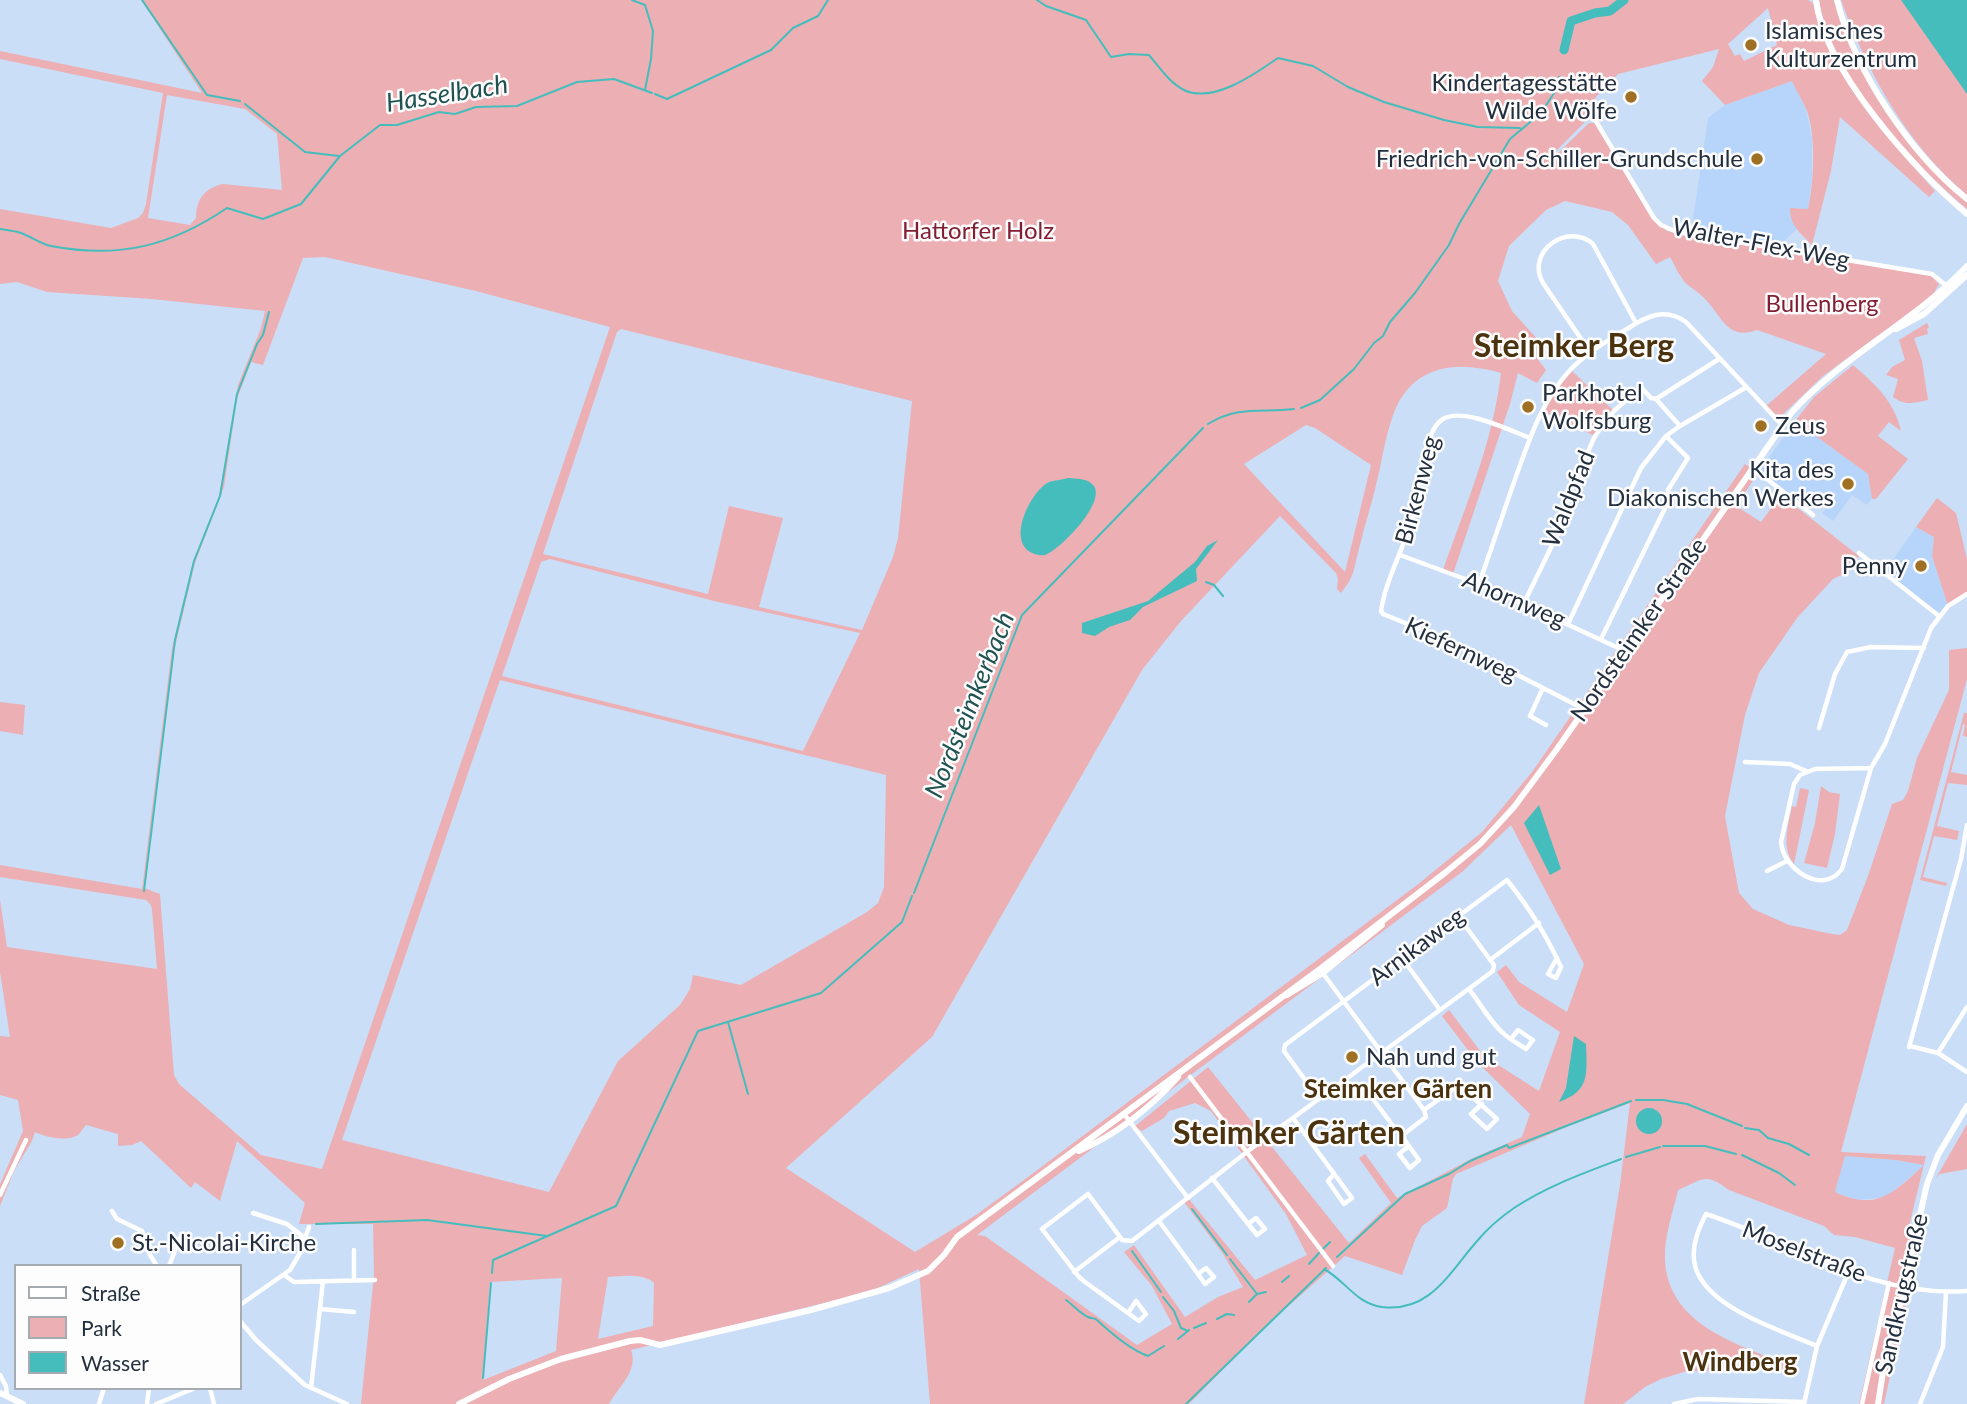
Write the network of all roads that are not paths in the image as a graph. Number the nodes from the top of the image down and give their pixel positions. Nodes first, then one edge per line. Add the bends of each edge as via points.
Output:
1 (1816, 0) edge
2 (1837, 0) edge
3 (1588, 108) dead end
4 (1967, 199) edge
5 (1956, 205) junction
6 (1967, 214) edge
7 (1967, 220) edge
8 (1967, 266) edge
9 (1966, 277) edge
10 (1949, 288) junction
11 (1636, 323) junction
12 (1590, 352) junction
13 (1719, 359) junction
14 (1745, 388) junction
15 (1656, 400) junction
16 (1782, 425) junction
17 (1680, 426) junction
18 (1666, 436) junction
19 (1530, 438) junction
20 (1752, 468) junction
21 (1813, 515) dead end
22 (1859, 553) dead end
23 (1400, 555) junction
24 (1479, 584) junction
25 (1967, 594) edge
26 (1524, 603) junction
27 (1381, 611) joint
28 (1939, 616) junction
29 (1568, 624) junction
30 (1601, 639) junction
31 (1924, 648) junction
32 (1625, 652) junction
33 (1543, 688) junction
34 (1584, 709) junction
35 (1546, 725) dead end
36 (1819, 728) dead end
37 (1745, 762) dead end
38 (1871, 768) junction
39 (1806, 771) junction
40 (1967, 825) edge
41 (1787, 861) junction
42 (1767, 870) dead end
43 (1458, 916) junction
44 (1539, 923) junction
45 (1402, 958) junction
46 (1557, 958) dead end
47 (1490, 960) junction
48 (1321, 971) junction
49 (1469, 989) junction
50 (1343, 1002) junction
51 (1967, 1007) edge
52 (1440, 1010) junction
53 (1511, 1039) junction
54 (1382, 1052) junction
55 (1938, 1054) junction
56 (1195, 1061) junction
57 (1967, 1072) edge
58 (1190, 1077) dead end
59 (1372, 1098) dead end
60 (1319, 1099) junction
61 (1482, 1104) dead end
62 (1967, 1105) edge
63 (1424, 1110) junction
64 (1124, 1114) junction
65 (1293, 1118) junction
66 (1129, 1122) junction
67 (1404, 1134) junction
68 (26, 1140) dead end
69 (1409, 1146) junction
70 (1246, 1152) junction
71 (1062, 1160) junction
72 (1334, 1174) junction
73 (1212, 1178) junction
74 (0, 1195) edge
75 (1188, 1198) junction
76 (112, 1211) dead end
77 (253, 1213) dead end
78 (1159, 1221) junction
79 (1248, 1224) dead end
80 (309, 1227) dead end
81 (181, 1235) dead end
82 (1120, 1237) junction
83 (305, 1238) junction
84 (354, 1250) dead end
85 (156, 1264) edge
86 (170, 1264) edge
87 (1333, 1266) dead end
88 (1074, 1272) junction
89 (1848, 1273) junction
90 (1198, 1274) dead end
91 (284, 1275) junction
92 (375, 1280) dead end
93 (323, 1281) junction
94 (354, 1281) junction
95 (1889, 1283) junction
96 (1904, 1287) junction
97 (1967, 1291) edge
98 (1946, 1292) junction
99 (242, 1304) edge
100 (320, 1309) junction
101 (354, 1312) dead end
102 (1128, 1313) dead end
103 (242, 1323) edge
104 (1817, 1346) junction
105 (0, 1375) edge
106 (312, 1388) junction
107 (190, 1390) edge
108 (3, 1395) edge
109 (1804, 1403) edge
110 (23, 1404) edge
111 (156, 1404) edge
112 (347, 1404) edge
113 (459, 1404) edge
114 (1674, 1404) edge
115 (1862, 1404) edge
116 (1878, 1404) edge
117 (1920, 1404) edge

1 - 5 street via 1829,48 1854,88
2 - 4 street via 1857,51 1889,110 1930,165
3 - 10 street, Walter-Flex-Weg via 1654,218 1668,229 1932,274
5 - 6 street
5 - 7 street
8 - 10 street, Nordsteimker Straße
9 - 10 street, Nordsteimker Straße
10 - 16 street, Nordsteimker Straße via 1924,314 1890,331 1827,377
11 - 12 street
11 - 12 street via 1593,244 1574,236 1559,240 1541,254 1537,271
11 - 13 street via 1664,313 1677,316
12 - 19 street via 1550,396
13 - 14 street
13 - 15 street
14 - 16 street
14 - 17 street
15 - 17 street
15 - 26 street, Waldpfad via 1641,387 1595,436 1568,496 1561,527
16 - 20 street, Nordsteimker Straße
17 - 18 street
18 - 29 street via 1641,468
18 - 30 street via 1688,458 1668,490 1668,502
19 - 23 street, Birkenweg via 1465,415 1438,423 1431,434
19 - 24 street
20 - 21 street
20 - 32 street, Nordsteimker Straße
22 - 28 street
23 - 24 street, Ahornweg
23 - 27 street, Birkenweg
24 - 26 street, Ahornweg
25 - 28 street
26 - 29 street, Ahornweg
27 - 33 street, Kiefernweg
28 - 31 street
29 - 30 street, Ahornweg
30 - 32 street, Ahornweg
31 - 36 street via 1871,647 1847,652 1835,674
31 - 38 street
32 - 34 street, Nordsteimker Straße
33 - 34 street, Kiefernweg
33 - 35 street, Kiefernweg via 1530,716
34 - 48 street, Nordsteimker Straße via 1514,807 1480,844 1370,937
37 - 39 street via 1790,764
38 - 39 street
38 - 41 street via 1836,877 1814,880
39 - 41 street via 1794,784 1782,833
40 - 55 street via 1909,1047
41 - 42 street
43 - 44 street, Arnikaweg via 1507,880
43 - 45 street, Arnikaweg
43 - 47 street
44 - 46 street
44 - 47 street
45 - 50 street, Arnikaweg
45 - 52 street
47 - 49 street via 1493,971
48 - 50 street
48 - 56 street, Nordsteimker Straße
49 - 52 street
49 - 53 street
50 - 54 street
50 - 60 street, Arnikaweg via 1285,1045 1284,1051
51 - 55 street
52 - 54 street
53 - 53 street via 1527,1049 1533,1040 1518,1030
54 - 60 street
54 - 63 street
55 - 57 street
56 - 64 street
56 - 66 street
58 - 70 street
59 - 67 street
60 - 65 street
61 - 63 street via 1471,1114 1488,1129 1497,1119 1475,1098 1459,1085
62 - 96 street, Sandkrugstraße via 1927,1184
63 - 67 street via 1426,1116
64 - 66 street
64 - 71 street
65 - 70 street
65 - 72 street
66 - 71 street
66 - 75 street
67 - 69 street
68 - 74 street
69 - 69 street via 1419,1160 1410,1168 1399,1153
70 - 73 street
70 - 87 street
71 - 113 street via 957,1237 928,1270 888,1288 660,1345 640,1340 589,1351 526,1371
72 - 72 street via 1352,1198 1344,1204 1328,1181
73 - 75 street
73 - 79 street
75 - 78 street
76 - 85 street via 117,1219 142,1231
77 - 83 street via 287,1224
78 - 82 street via 1132,1241
78 - 90 street
80 - 83 street
81 - 86 street
82 - 88 street
82 - 88 street via 1088,1194 1051,1221 1042,1229
83 - 91 street
84 - 94 street
88 - 102 street
89 - 95 street, Moselstraße
89 - 104 street
89 - 104 street, Moselstraße via 1706,1214 1695,1241 1694,1261 1713,1296
91 - 93 street via 294,1282
91 - 99 street
92 - 94 street
93 - 94 street
93 - 100 street
95 - 96 street, Moselstraße
95 - 115 street
96 - 98 street, Moselstraße
96 - 116 street, Sandkrugstraße
97 - 98 street, Moselstraße
98 - 117 street via 1943,1347
100 - 101 street
100 - 106 street
103 - 106 street
104 - 109 street
105 - 108 street via 6,1386
106 - 112 street
107 - 111 street
108 - 110 street
109 - 114 street via 1698,1399

